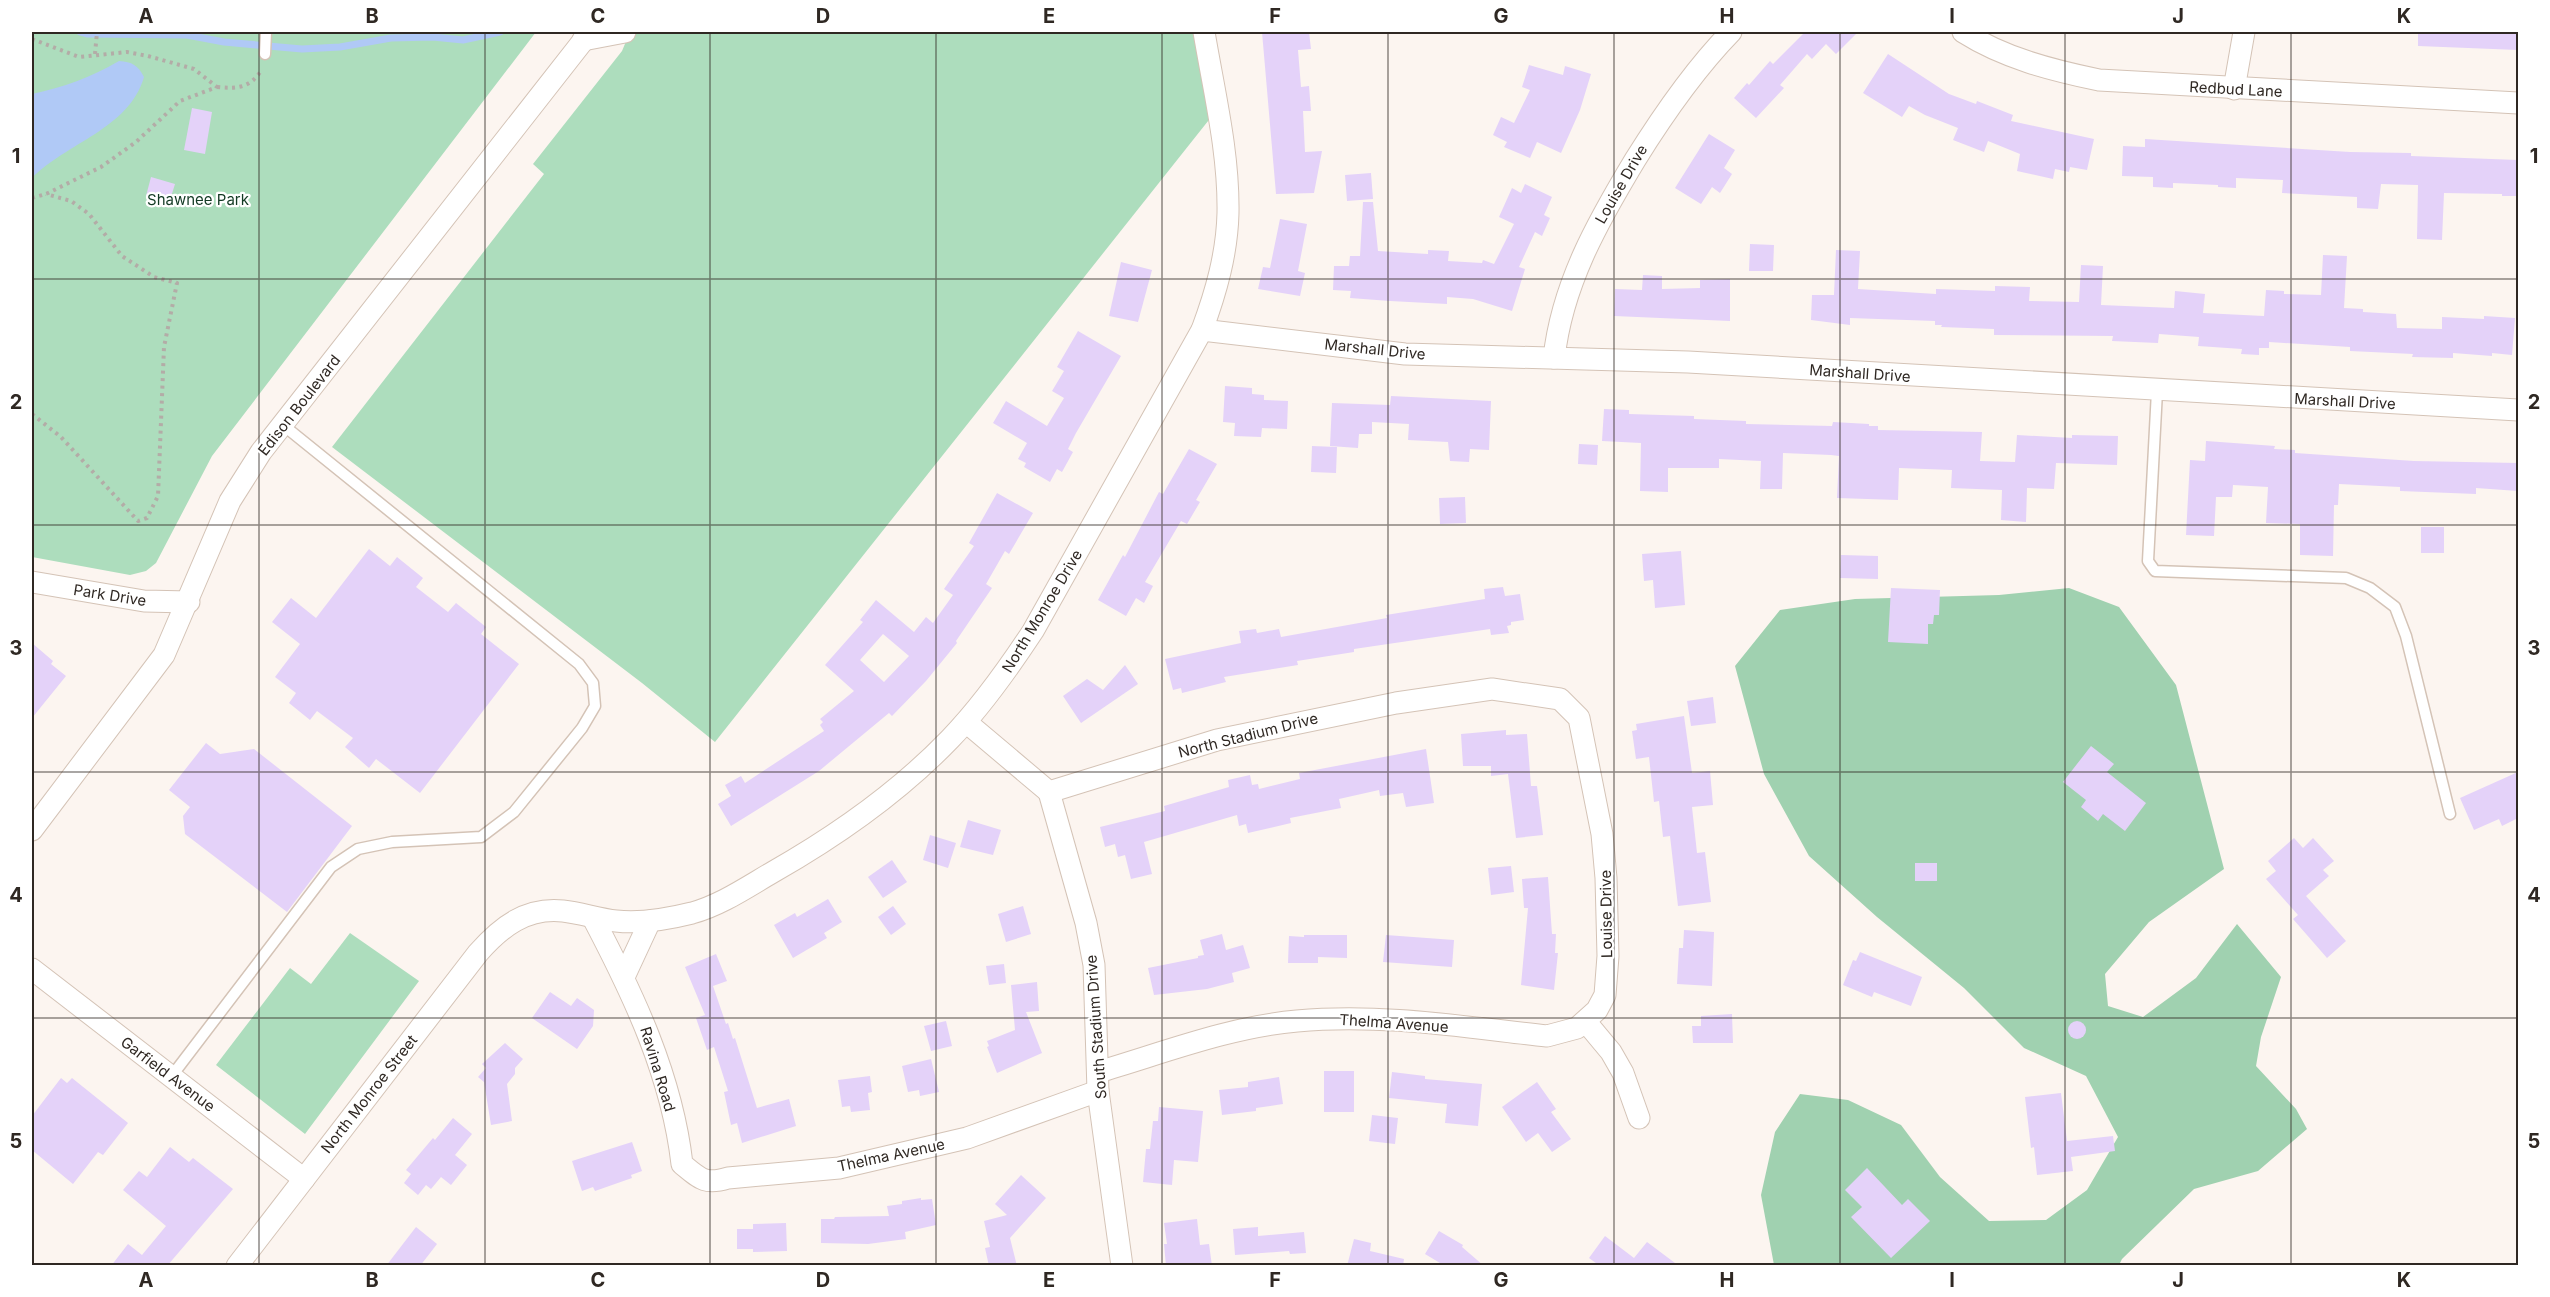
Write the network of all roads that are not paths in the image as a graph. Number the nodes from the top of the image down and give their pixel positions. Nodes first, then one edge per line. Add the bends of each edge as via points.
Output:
1 (266, 32) edge
2 (625, 32) edge
3 (1204, 32) edge
4 (1731, 32) edge
5 (1963, 32) edge
6 (2244, 32) edge
7 (581, 34) edge
8 (265, 54) road end
9 (2234, 89) junction
10 (2518, 103) edge
11 (1202, 330) junction
12 (1554, 358) junction
13 (2157, 391) junction
14 (2518, 410) edge
15 (283, 425) junction
16 (32, 582) edge
17 (189, 602) junction
18 (1560, 699) joint
19 (966, 722) junction
20 (1049, 792) junction
21 (2450, 814) dead end
22 (32, 830) edge
23 (593, 918) junction
24 (650, 921) junction
25 (505, 926) joint
26 (32, 969) edge
27 (624, 977) junction
28 (1586, 1022) junction
29 (171, 1077) junction
30 (1098, 1082) junction
31 (1639, 1118) dead end
32 (682, 1164) joint
33 (304, 1179) junction
34 (237, 1266) edge
35 (1122, 1266) edge

1 - 8 lane
2 - 7 street, Edison Boulevard
3 - 11 street, North Monroe Drive via 1224,147 1228,214 1220,275
4 - 12 street, Louise Drive via 1651,134 1597,225 1564,304
5 - 9 street, Redbud Lane via 2012,56 2089,78
6 - 9 street
7 - 15 street, Edison Boulevard
9 - 10 street, Redbud Lane
11 - 12 street, Marshall Drive via 1405,354
11 - 19 street, North Monroe Drive via 1033,631
12 - 13 street, Marshall Drive via 1688,362
13 - 14 street, Marshall Drive
13 - 21 lane via 2148,561 2155,571 2346,578 2370,588 2395,607 2406,636
15 - 17 street, Edison Boulevard via 230,501
15 - 29 lane via 579,664 592,683 595,706 582,728 514,812 481,837 392,842 358,849 331,867
16 - 17 street, Park Drive via 144,601
17 - 22 street, Edison Boulevard via 164,655
18 - 20 street, North Stadium Drive via 1492,689 1396,703 1217,740
18 - 28 street, Louise Drive via 1579,718 1602,834 1606,878 1605,995
19 - 20 street
19 - 24 street, North Monroe Drive via 921,768 826,842 721,902
20 - 30 street, South Stadium Drive via 1086,923 1095,976
23 - 24 street, North Monroe Drive
23 - 25 street, North Monroe Drive via 548,910 525,914
23 - 27 street, Ravina Road
24 - 27 street
25 - 33 street, North Monroe Street via 478,953
26 - 29 street, Garfield Avenue
27 - 32 street, Ravina Road via 669,1095
28 - 30 street, Thelma Avenue via 1547,1036 1380,1019 1296,1021 1237,1031
28 - 31 street via 1623,1073
29 - 33 street, Garfield Avenue
30 - 32 street, Thelma Avenue via 967,1138 839,1168 728,1178 713,1183
30 - 35 street, South Stadium Drive
33 - 34 street, North Monroe Street

